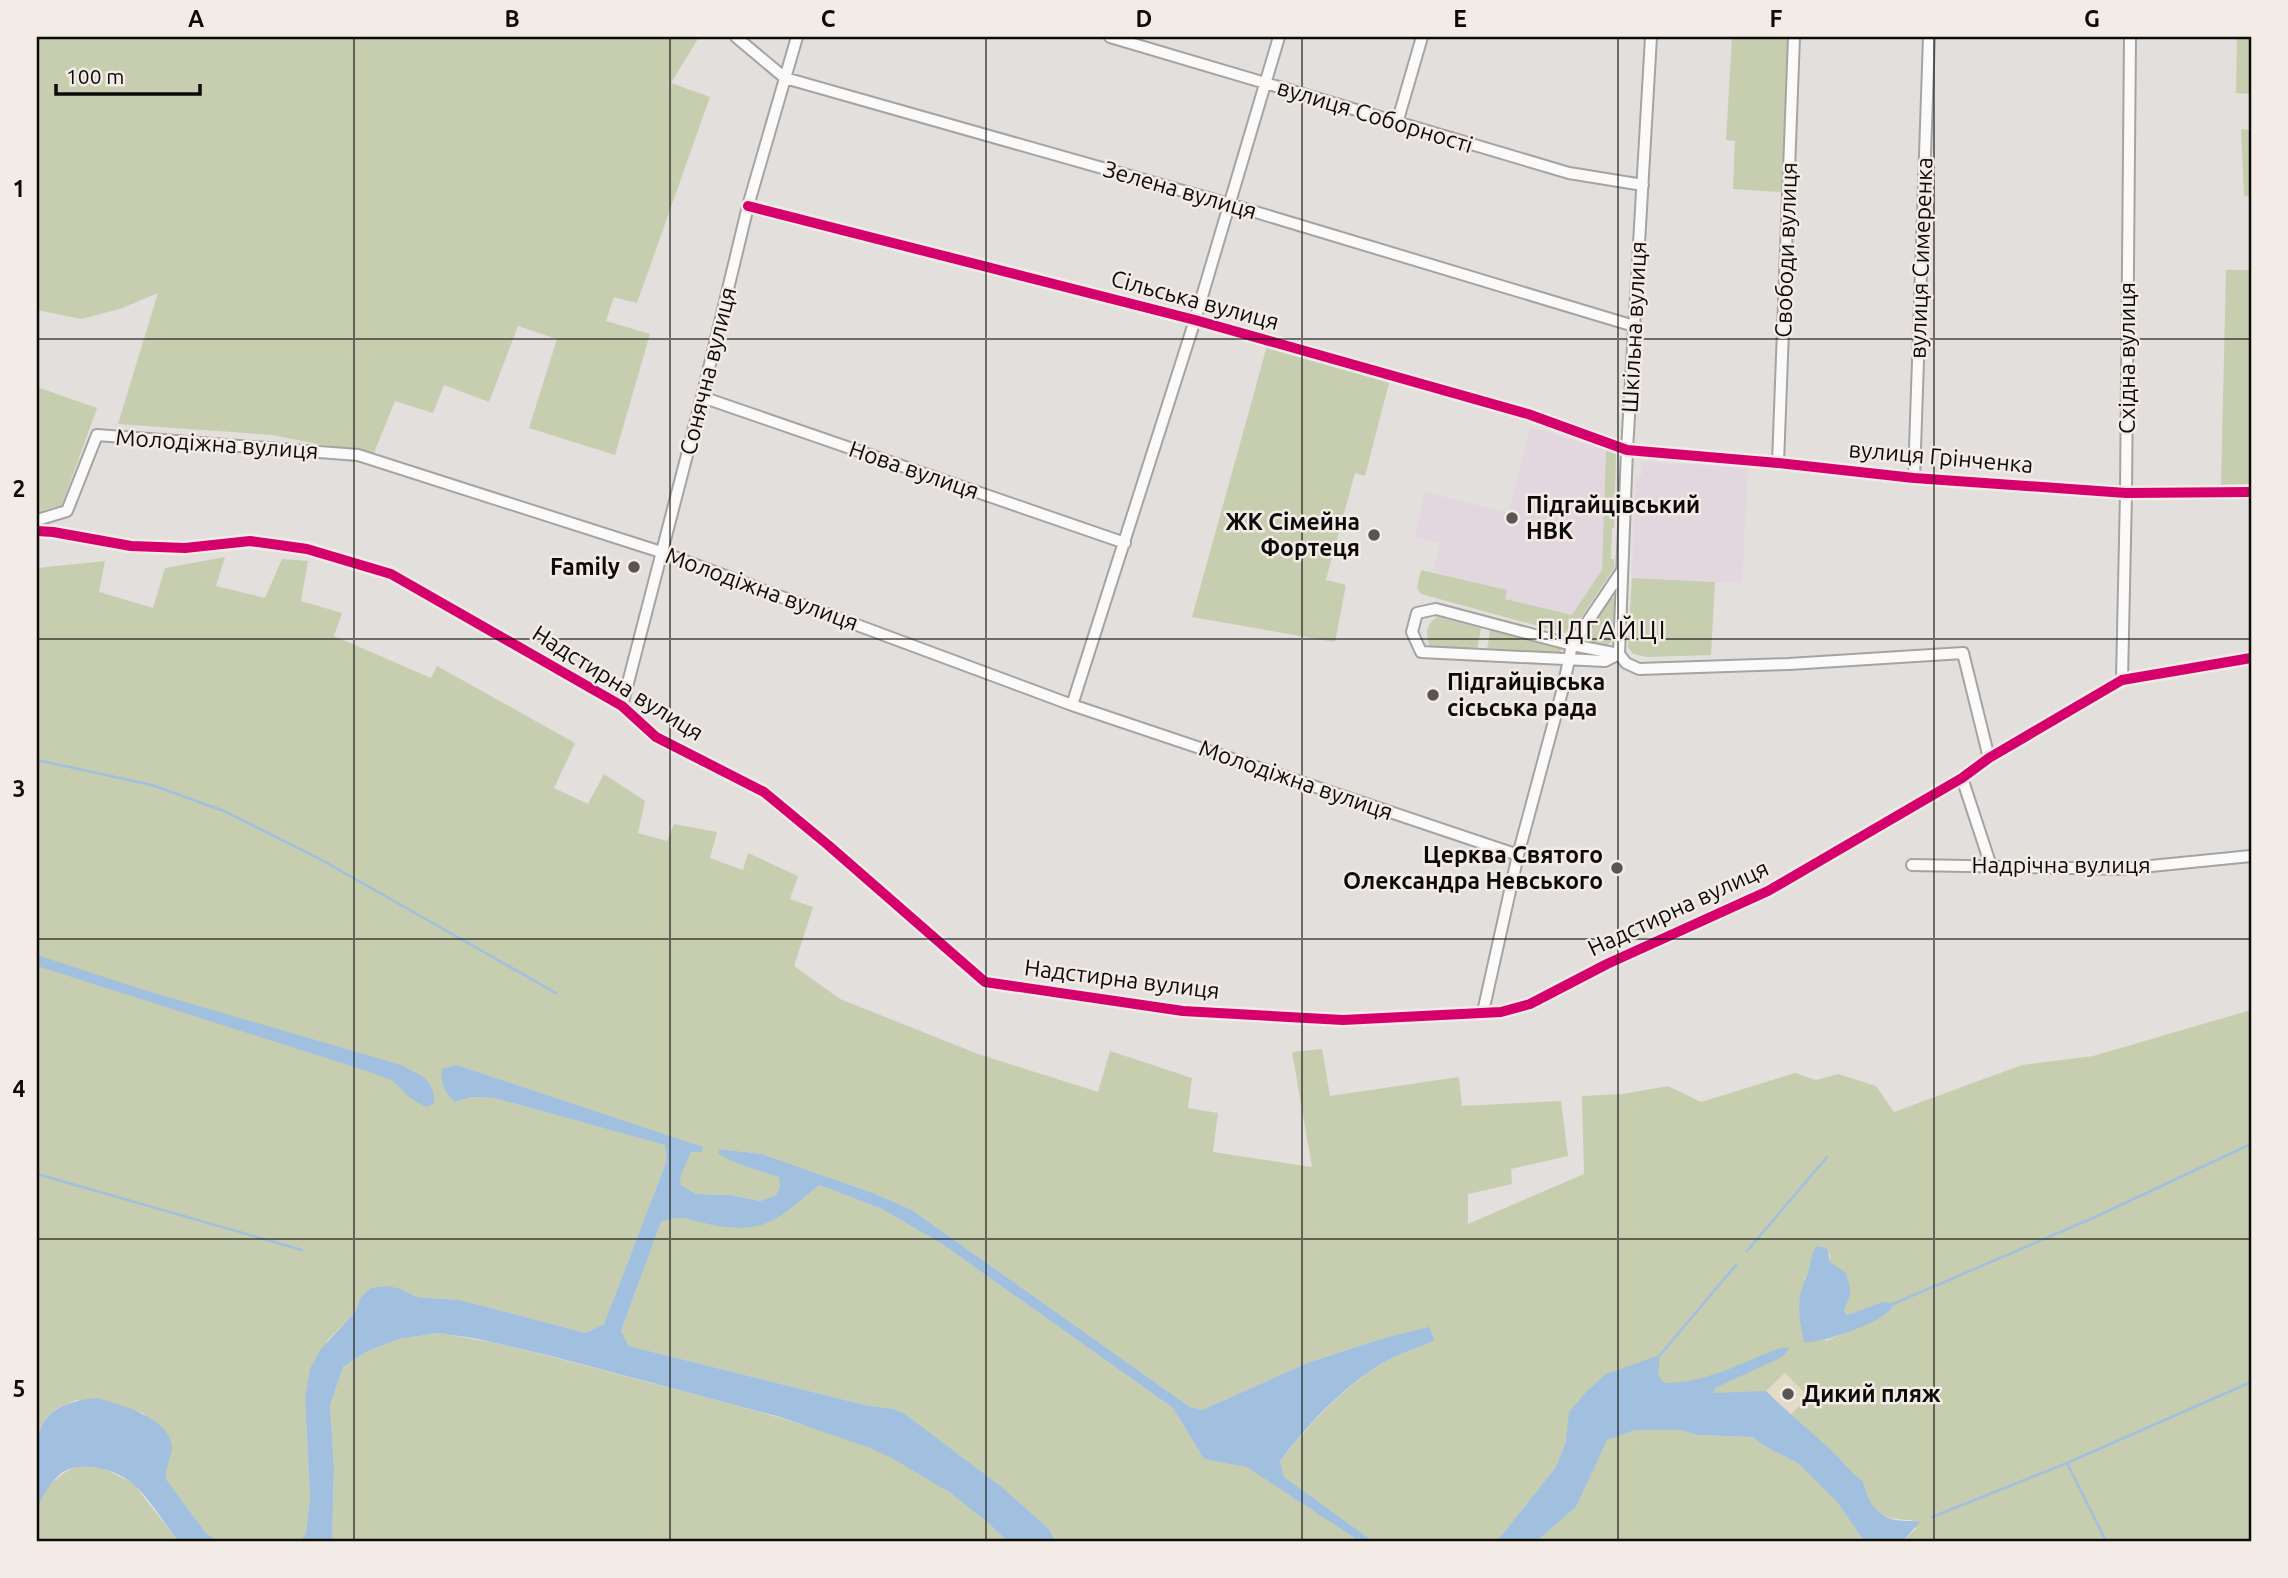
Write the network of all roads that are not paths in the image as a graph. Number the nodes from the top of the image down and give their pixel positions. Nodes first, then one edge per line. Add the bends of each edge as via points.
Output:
1 (736, 37) edge
2 (797, 37) edge
3 (1110, 37) edge
4 (1279, 37) edge
5 (1422, 37) edge
6 (1651, 37) edge
7 (1794, 37) edge
8 (1929, 37) edge
9 (2130, 37) edge
10 (785, 78) junction
11 (1265, 82) junction
12 (1397, 123) junction
13 (1643, 185) junction
14 (1229, 204) junction
15 (748, 206) junction
16 (1195, 320) junction
17 (1634, 326) junction
18 (702, 397) junction
19 (1627, 450) junction
20 (1778, 463) junction
21 (1914, 478) junction
22 (2251, 492) edge
23 (2126, 493) junction
24 (37, 520) edge
25 (37, 531) edge
26 (1125, 543) junction
27 (661, 552) junction
28 (1622, 569) junction
29 (1572, 645) junction
30 (1619, 654) junction
31 (2251, 658) edge
32 (1569, 660) junction
33 (2122, 680) junction
34 (1072, 705) junction
35 (622, 706) junction
36 (1989, 758) junction
37 (1962, 778) junction
38 (1518, 855) junction
39 (2251, 856) edge
40 (1912, 865) dead end
41 (1991, 866) junction
42 (1483, 1012) junction

1 - 10 street, Зелена вулиця
2 - 10 street, Сонячна вулиця
3 - 11 street, вулиця Соборності
4 - 11 street
5 - 12 street
6 - 13 street, Шкільна вулиця
7 - 20 street, Свободи вулиця
8 - 21 street, вулиця Симеренка
9 - 23 street, Східна вулиця
10 - 14 street, Зелена вулиця
10 - 15 street, Сонячна вулиця
11 - 12 street, вулиця Соборності
11 - 14 street
12 - 13 street, вулиця Соборності via 1569,173
13 - 17 street, Шкільна вулиця
14 - 16 street
14 - 17 street, Зелена вулиця
15 - 16 street, Сільська вулиця
15 - 18 street, Сонячна вулиця
16 - 19 street, Сільська вулиця via 1528,414
16 - 26 street
17 - 19 street, Шкільна вулиця
18 - 26 street, Нова вулиця
18 - 27 street, Сонячна вулиця
19 - 20 street, вулиця Грінченка
19 - 28 street, Шкільна вулиця
20 - 21 street, вулиця Грінченка
21 - 23 street, вулиця Грінченка
22 - 23 street, вулиця Грінченка
23 - 33 street, Східна вулиця
24 - 27 street, Молодіжна вулиця via 67,511 97,435 358,455
25 - 35 street, Надстирна вулиця via 171,548 250,541 307,549 391,574
26 - 34 street
27 - 34 street, Молодіжна вулиця
27 - 35 street, Сонячна вулиця
28 - 29 street
28 - 30 street, Шкільна вулиця
29 - 30 street
29 - 32 street
29 - 32 street via 1436,609 1417,613 1412,632 1421,652
30 - 32 street via 1605,661
30 - 36 street via 1639,668 1963,653
31 - 33 street, Надстирна вулиця
32 - 38 street
33 - 36 street, Надстирна вулиця
34 - 38 street, Молодіжна вулиця
35 - 42 street, Надстирна вулиця via 656,737 764,792 985,982 1197,1012 1343,1020
36 - 37 street, Надстирна вулиця
37 - 41 street
37 - 42 street, Надстирна вулиця via 1768,891 1530,1004
38 - 42 street
39 - 41 street, Надрічна вулиця via 2121,869
40 - 41 street, Надрічна вулиця

